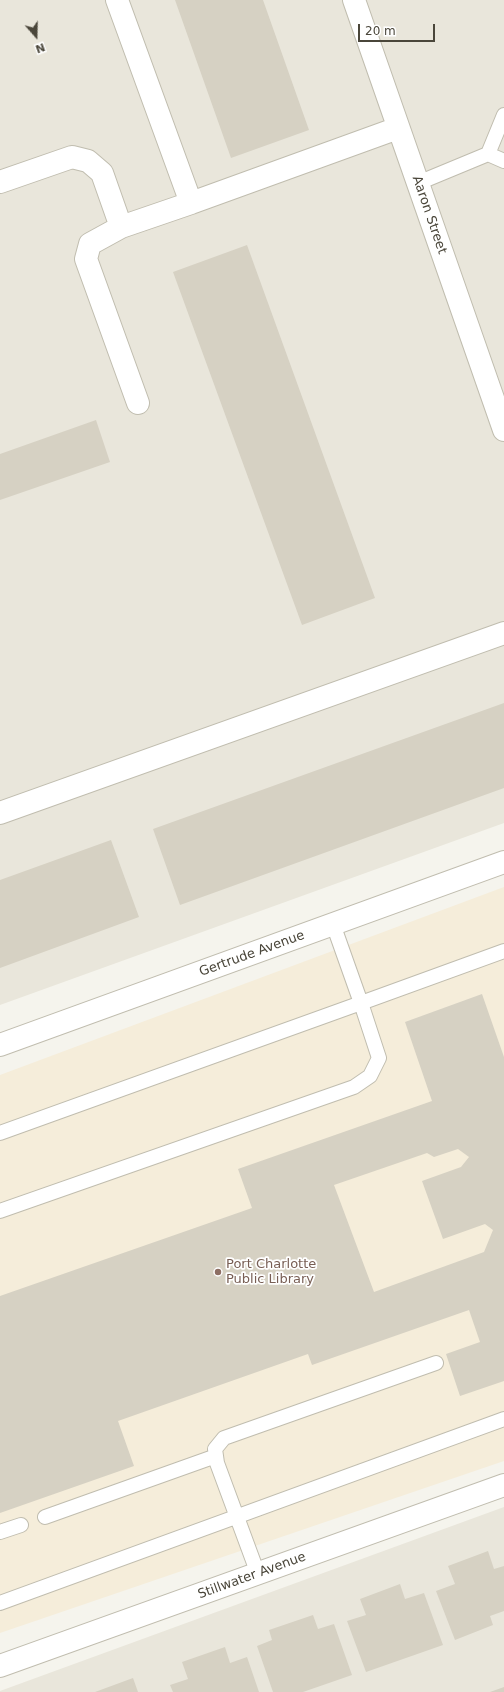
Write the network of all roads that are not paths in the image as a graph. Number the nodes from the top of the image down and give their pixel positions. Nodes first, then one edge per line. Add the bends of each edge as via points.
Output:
1 (117, 0) edge
2 (354, 0) edge
3 (504, 116) edge
4 (398, 128) junction
5 (488, 154) junction
6 (504, 161) edge
7 (0, 182) edge
8 (418, 183) junction
9 (191, 203) junction
10 (121, 227) junction
11 (138, 403) dead end
12 (504, 430) edge
13 (504, 633) edge
14 (0, 813) edge
15 (504, 862) edge
16 (333, 924) junction
17 (504, 950) edge
18 (361, 1003) junction
19 (0, 1045) edge
20 (0, 1133) edge
21 (0, 1211) edge
22 (436, 1363) dead end
23 (504, 1418) edge
24 (216, 1456) junction
25 (504, 1485) edge
26 (237, 1516) junction
27 (45, 1517) dead end
28 (21, 1525) dead end
29 (0, 1532) edge
30 (258, 1574) junction
31 (0, 1603) edge
32 (0, 1666) edge

1 - 9 street
2 - 4 street, Aaron Street
3 - 5 lane
4 - 8 street, Aaron Street
4 - 9 street
5 - 6 lane
5 - 8 lane
7 - 10 street via 72,157 88,161 102,173
8 - 12 street, Aaron Street
9 - 10 street
10 - 11 street via 90,244 86,258
13 - 14 street
15 - 16 street, Gertrude Avenue
16 - 18 lane
16 - 19 street, Gertrude Avenue
17 - 18 lane
18 - 20 lane
18 - 21 lane via 379,1058 370,1076 354,1087
22 - 24 lane via 224,1438 215,1449
23 - 26 lane
24 - 26 lane
24 - 27 lane
25 - 30 street, Stillwater Avenue
26 - 30 lane
26 - 31 lane
28 - 29 lane
30 - 32 street, Stillwater Avenue

